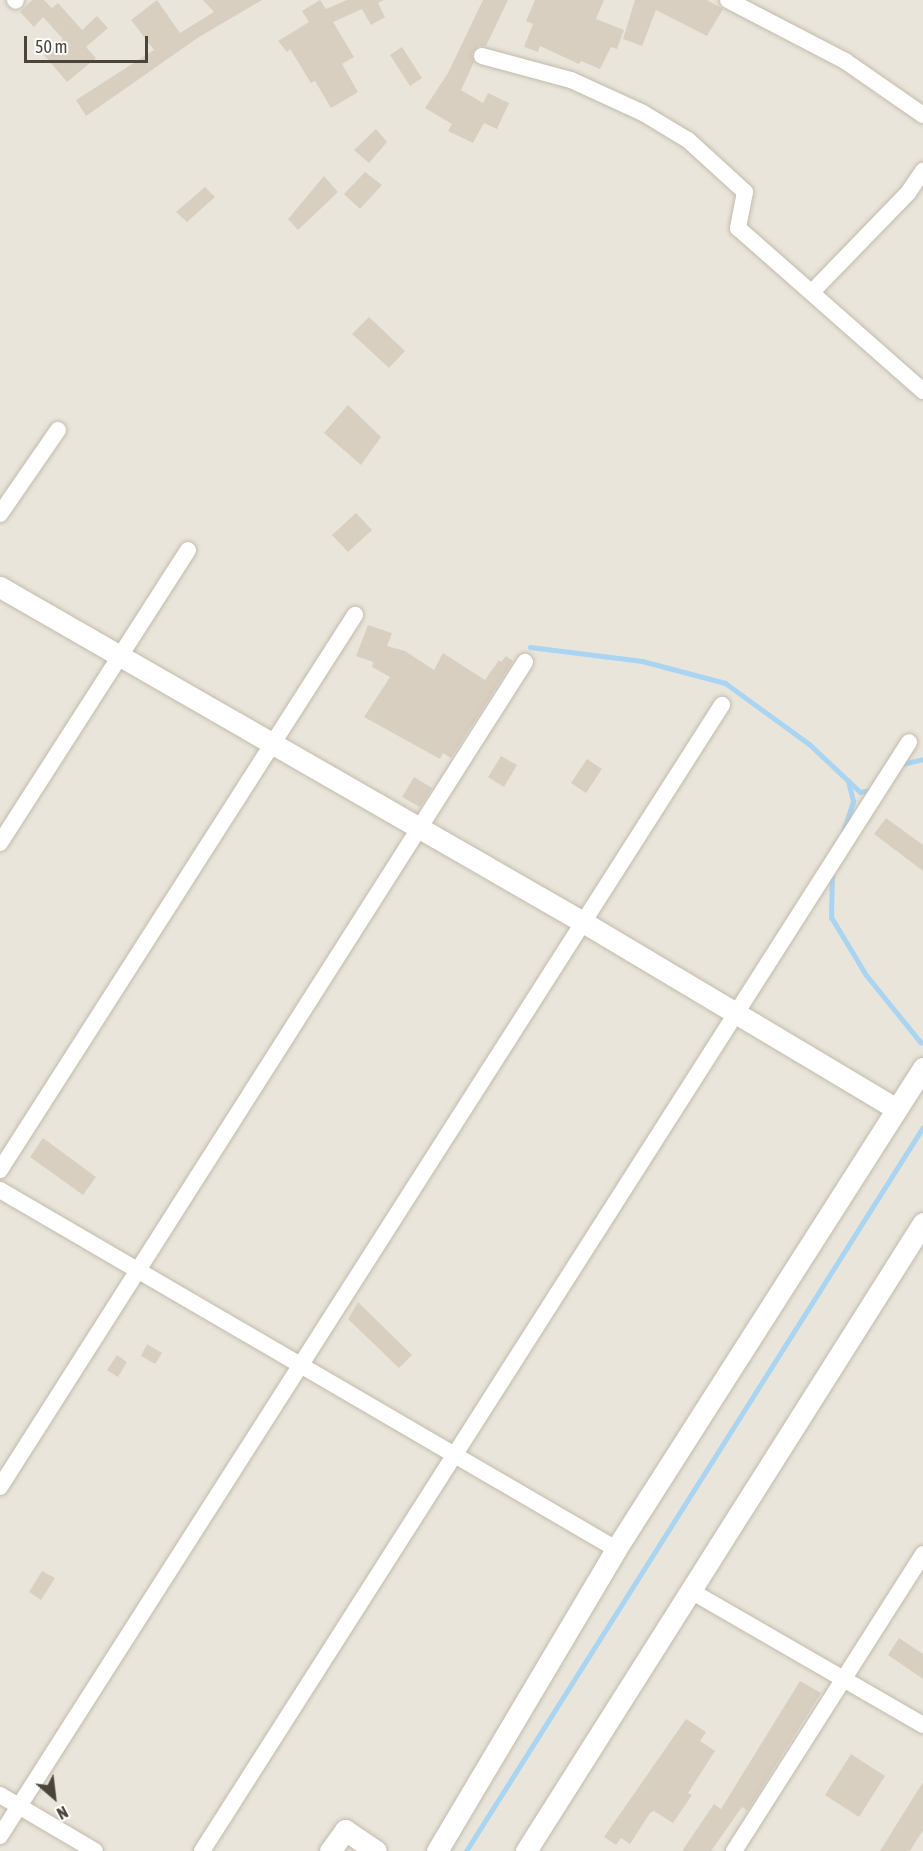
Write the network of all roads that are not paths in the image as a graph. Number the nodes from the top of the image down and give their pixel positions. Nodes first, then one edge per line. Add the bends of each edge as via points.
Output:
1 (728, 0) edge
2 (482, 56) dead end
3 (923, 115) edge
4 (923, 171) edge
5 (812, 292) junction
6 (923, 391) edge
7 (58, 430) dead end
8 (0, 514) edge
9 (188, 550) dead end
10 (0, 587) edge
11 (355, 615) dead end
12 (121, 654) junction
13 (525, 662) dead end
14 (722, 705) dead end
15 (909, 742) dead end
16 (273, 743) junction
17 (419, 828) junction
18 (0, 843) edge
19 (583, 922) junction
20 (736, 1013) junction
21 (923, 1068) edge
22 (897, 1110) junction
23 (0, 1170) edge
24 (0, 1190) edge
25 (923, 1223) edge
26 (138, 1270) junction
27 (301, 1365) junction
28 (453, 1456) junction
29 (0, 1487) edge
30 (616, 1549) junction
31 (923, 1554) edge
32 (691, 1591) junction
33 (843, 1679) junction
34 (923, 1725) edge
35 (0, 1795) edge
36 (19, 1806) junction
37 (0, 1836) edge
38 (95, 1851) edge
39 (202, 1851) edge
40 (330, 1851) edge
41 (376, 1851) edge
42 (437, 1851) edge
43 (526, 1851) edge
44 (734, 1851) edge

1 - 3 street via 844,61
2 - 5 street via 571,80 643,112 688,140 745,192 738,228
4 - 5 street via 908,193
5 - 6 street
7 - 8 street
9 - 12 street
10 - 12 street
11 - 16 street
12 - 16 street
12 - 18 street
13 - 17 street
14 - 19 street
15 - 20 street
16 - 17 street
16 - 23 street
17 - 19 street
17 - 26 street
19 - 20 street
19 - 27 street
20 - 22 street
20 - 28 street
21 - 22 street
22 - 30 street
24 - 26 street
25 - 32 street
26 - 27 street
26 - 29 street
27 - 28 street
27 - 36 street
28 - 30 street
28 - 39 street
30 - 42 street
31 - 33 street
32 - 33 street
32 - 43 street
33 - 34 street
33 - 44 street
35 - 36 street
36 - 37 street
36 - 38 street
40 - 41 street via 345,1830

